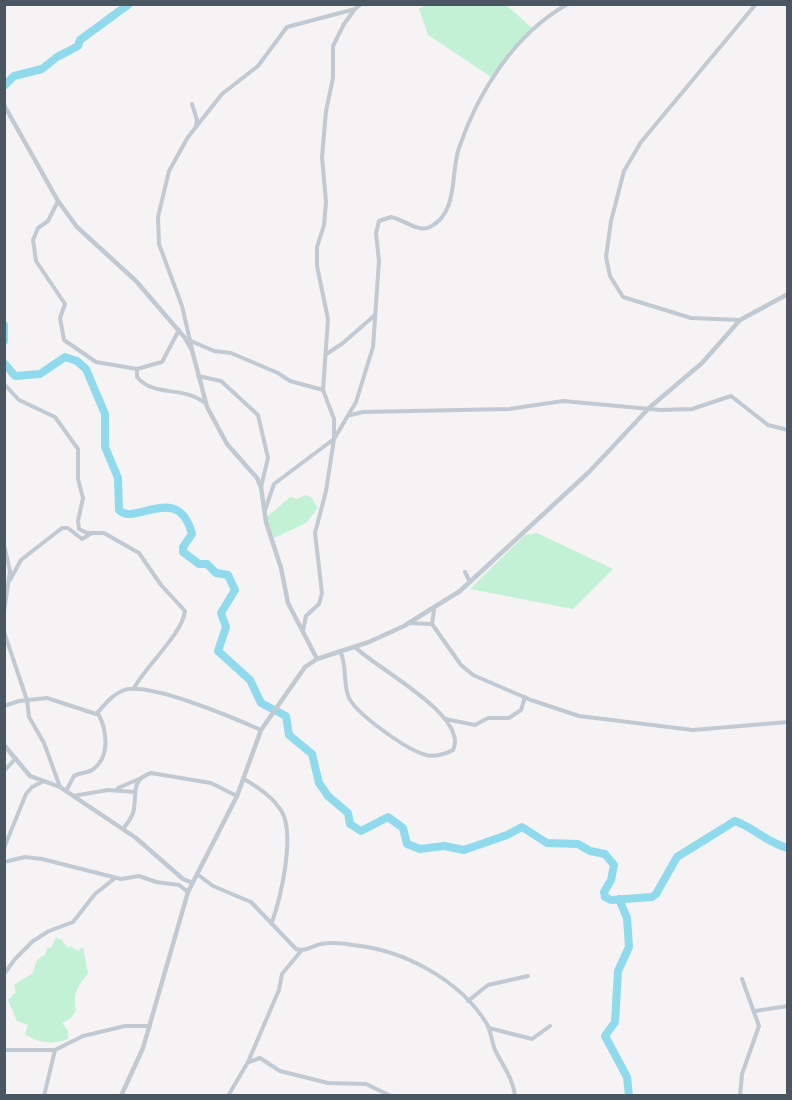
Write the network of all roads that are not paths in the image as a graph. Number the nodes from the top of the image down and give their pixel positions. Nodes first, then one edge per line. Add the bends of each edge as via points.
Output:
1 (361, 4) edge
2 (568, 4) edge
3 (756, 4) edge
4 (355, 9) junction
5 (192, 104) dead end
6 (4, 105) edge
7 (196, 127) junction
8 (58, 201) junction
9 (788, 294) edge
10 (375, 314) junction
11 (740, 320) junction
12 (179, 330) junction
13 (191, 341) junction
14 (192, 350) junction
15 (324, 356) junction
16 (137, 369) junction
17 (197, 376) junction
18 (4, 384) edge
19 (323, 390) junction
20 (205, 403) junction
21 (649, 408) junction
22 (349, 416) junction
23 (788, 430) edge
24 (334, 439) junction
25 (261, 487) junction
26 (265, 512) junction
27 (93, 532) junction
28 (4, 545) edge
29 (6, 560) edge
30 (465, 572) dead end
31 (10, 580) junction
32 (470, 582) junction
33 (434, 609) junction
34 (4, 612) edge
35 (409, 623) junction
36 (432, 624) junction
37 (4, 632) edge
38 (302, 633) junction
39 (355, 647) junction
40 (340, 651) junction
41 (317, 659) junction
42 (134, 688) junction
43 (525, 698) junction
44 (27, 700) junction
45 (4, 706) edge
46 (98, 712) junction
47 (445, 719) junction
48 (788, 722) edge
49 (261, 730) junction
50 (4, 745) edge
51 (16, 758) junction
52 (4, 771) edge
53 (139, 778) junction
54 (244, 779) junction
55 (47, 780) junction
56 (60, 787) junction
57 (116, 790) junction
58 (66, 791) junction
59 (135, 792) junction
60 (73, 796) junction
61 (237, 796) junction
62 (123, 829) junction
63 (4, 848) edge
64 (4, 862) edge
65 (197, 874) junction
66 (116, 877) junction
67 (193, 883) junction
68 (188, 892) junction
69 (273, 922) junction
70 (302, 951) junction
71 (4, 974) edge
72 (528, 976) dead end
73 (742, 979) dead end
74 (468, 1001) junction
75 (788, 1006) edge
76 (756, 1011) junction
77 (150, 1026) junction
78 (550, 1026) dead end
79 (489, 1027) junction
80 (4, 1050) edge
81 (55, 1050) junction
82 (248, 1062) junction
83 (44, 1095) edge
84 (121, 1095) edge
85 (228, 1095) edge
86 (391, 1095) edge
87 (515, 1095) edge
88 (740, 1095) edge

1 - 4 street
2 - 10 street via 537,26 491,81 460,146 449,206 442,217 421,229 394,217 379,222
3 - 11 street via 632,155 616,195 606,247 610,276 623,297 691,318
4 - 7 street via 287,27 264,59 226,89
4 - 15 street via 333,46 333,78 323,136 326,202 317,266 327,320
5 - 7 street
6 - 8 street
7 - 13 street via 169,171 158,217 159,244
8 - 12 street via 77,226 136,281
8 - 16 street via 33,240 36,261 65,304 60,318 64,340 96,363
9 - 11 street
10 - 15 street
10 - 22 street via 373,347 363,385
11 - 21 street via 702,363
12 - 14 street
12 - 16 street via 162,362
13 - 14 street
13 - 19 street via 231,353 290,381
14 - 17 street
15 - 19 street
16 - 20 street via 136,377 147,386 191,393
17 - 20 street
17 - 25 street via 221,381 258,415 268,458
18 - 27 street via 19,400 56,417 76,446 83,498 78,525 82,532
19 - 24 street via 334,419
20 - 25 street via 227,444
21 - 22 street via 563,400 509,409 363,412
21 - 23 street via 692,409 731,396 768,425
21 - 32 street via 589,472
22 - 24 street
24 - 26 street via 274,484
24 - 38 street via 315,533 322,593 319,604 306,616
25 - 26 street
26 - 38 street via 288,603
27 - 31 street via 82,539 62,528 21,560
27 - 42 street via 104,533 139,553 185,611 162,652
28 - 29 street
29 - 31 street
30 - 32 street
31 - 34 street
32 - 33 street
33 - 35 street
33 - 36 street
35 - 36 street
35 - 39 street
36 - 43 street via 467,670
37 - 44 street
38 - 41 street
39 - 40 street
39 - 47 street via 374,664 404,681
40 - 41 street
40 - 47 street via 346,662 350,700 402,744 431,756 451,752 455,737
41 - 49 street via 305,667
42 - 46 street via 111,697
42 - 49 street via 189,701
43 - 47 street via 521,710 509,718 488,718 475,725
43 - 48 street via 579,716 662,728 693,730
44 - 45 street
44 - 46 street via 47,698 86,712
44 - 56 street via 29,717 44,743
46 - 58 street via 105,728 102,758 91,771 77,774
49 - 54 street
50 - 51 street
51 - 52 street
51 - 55 street via 30,776
53 - 57 street
53 - 59 street
53 - 61 street via 154,773 206,782
54 - 61 street
54 - 69 street via 268,795 284,817 286,856
55 - 56 street
55 - 63 street via 26,794
56 - 58 street
57 - 59 street
57 - 60 street
58 - 60 street
59 - 62 street via 134,812
60 - 62 street
61 - 65 street
62 - 67 street
64 - 66 street via 33,857
65 - 67 street
65 - 69 street via 213,886 251,902
66 - 68 street via 139,876 179,885
66 - 71 street via 95,894 73,922 33,941
67 - 68 street
68 - 77 street
69 - 70 street
70 - 74 street via 329,943 382,951 445,980
70 - 82 street via 282,974
72 - 74 street via 488,985
73 - 76 street
74 - 79 street
75 - 76 street
76 - 88 street via 759,1026 742,1074
77 - 81 street via 125,1026 84,1036
77 - 84 street
78 - 79 street via 532,1039
79 - 87 street via 496,1050 512,1078
80 - 81 street
81 - 83 street
82 - 85 street
82 - 86 street via 260,1058 280,1071 328,1083 366,1084

